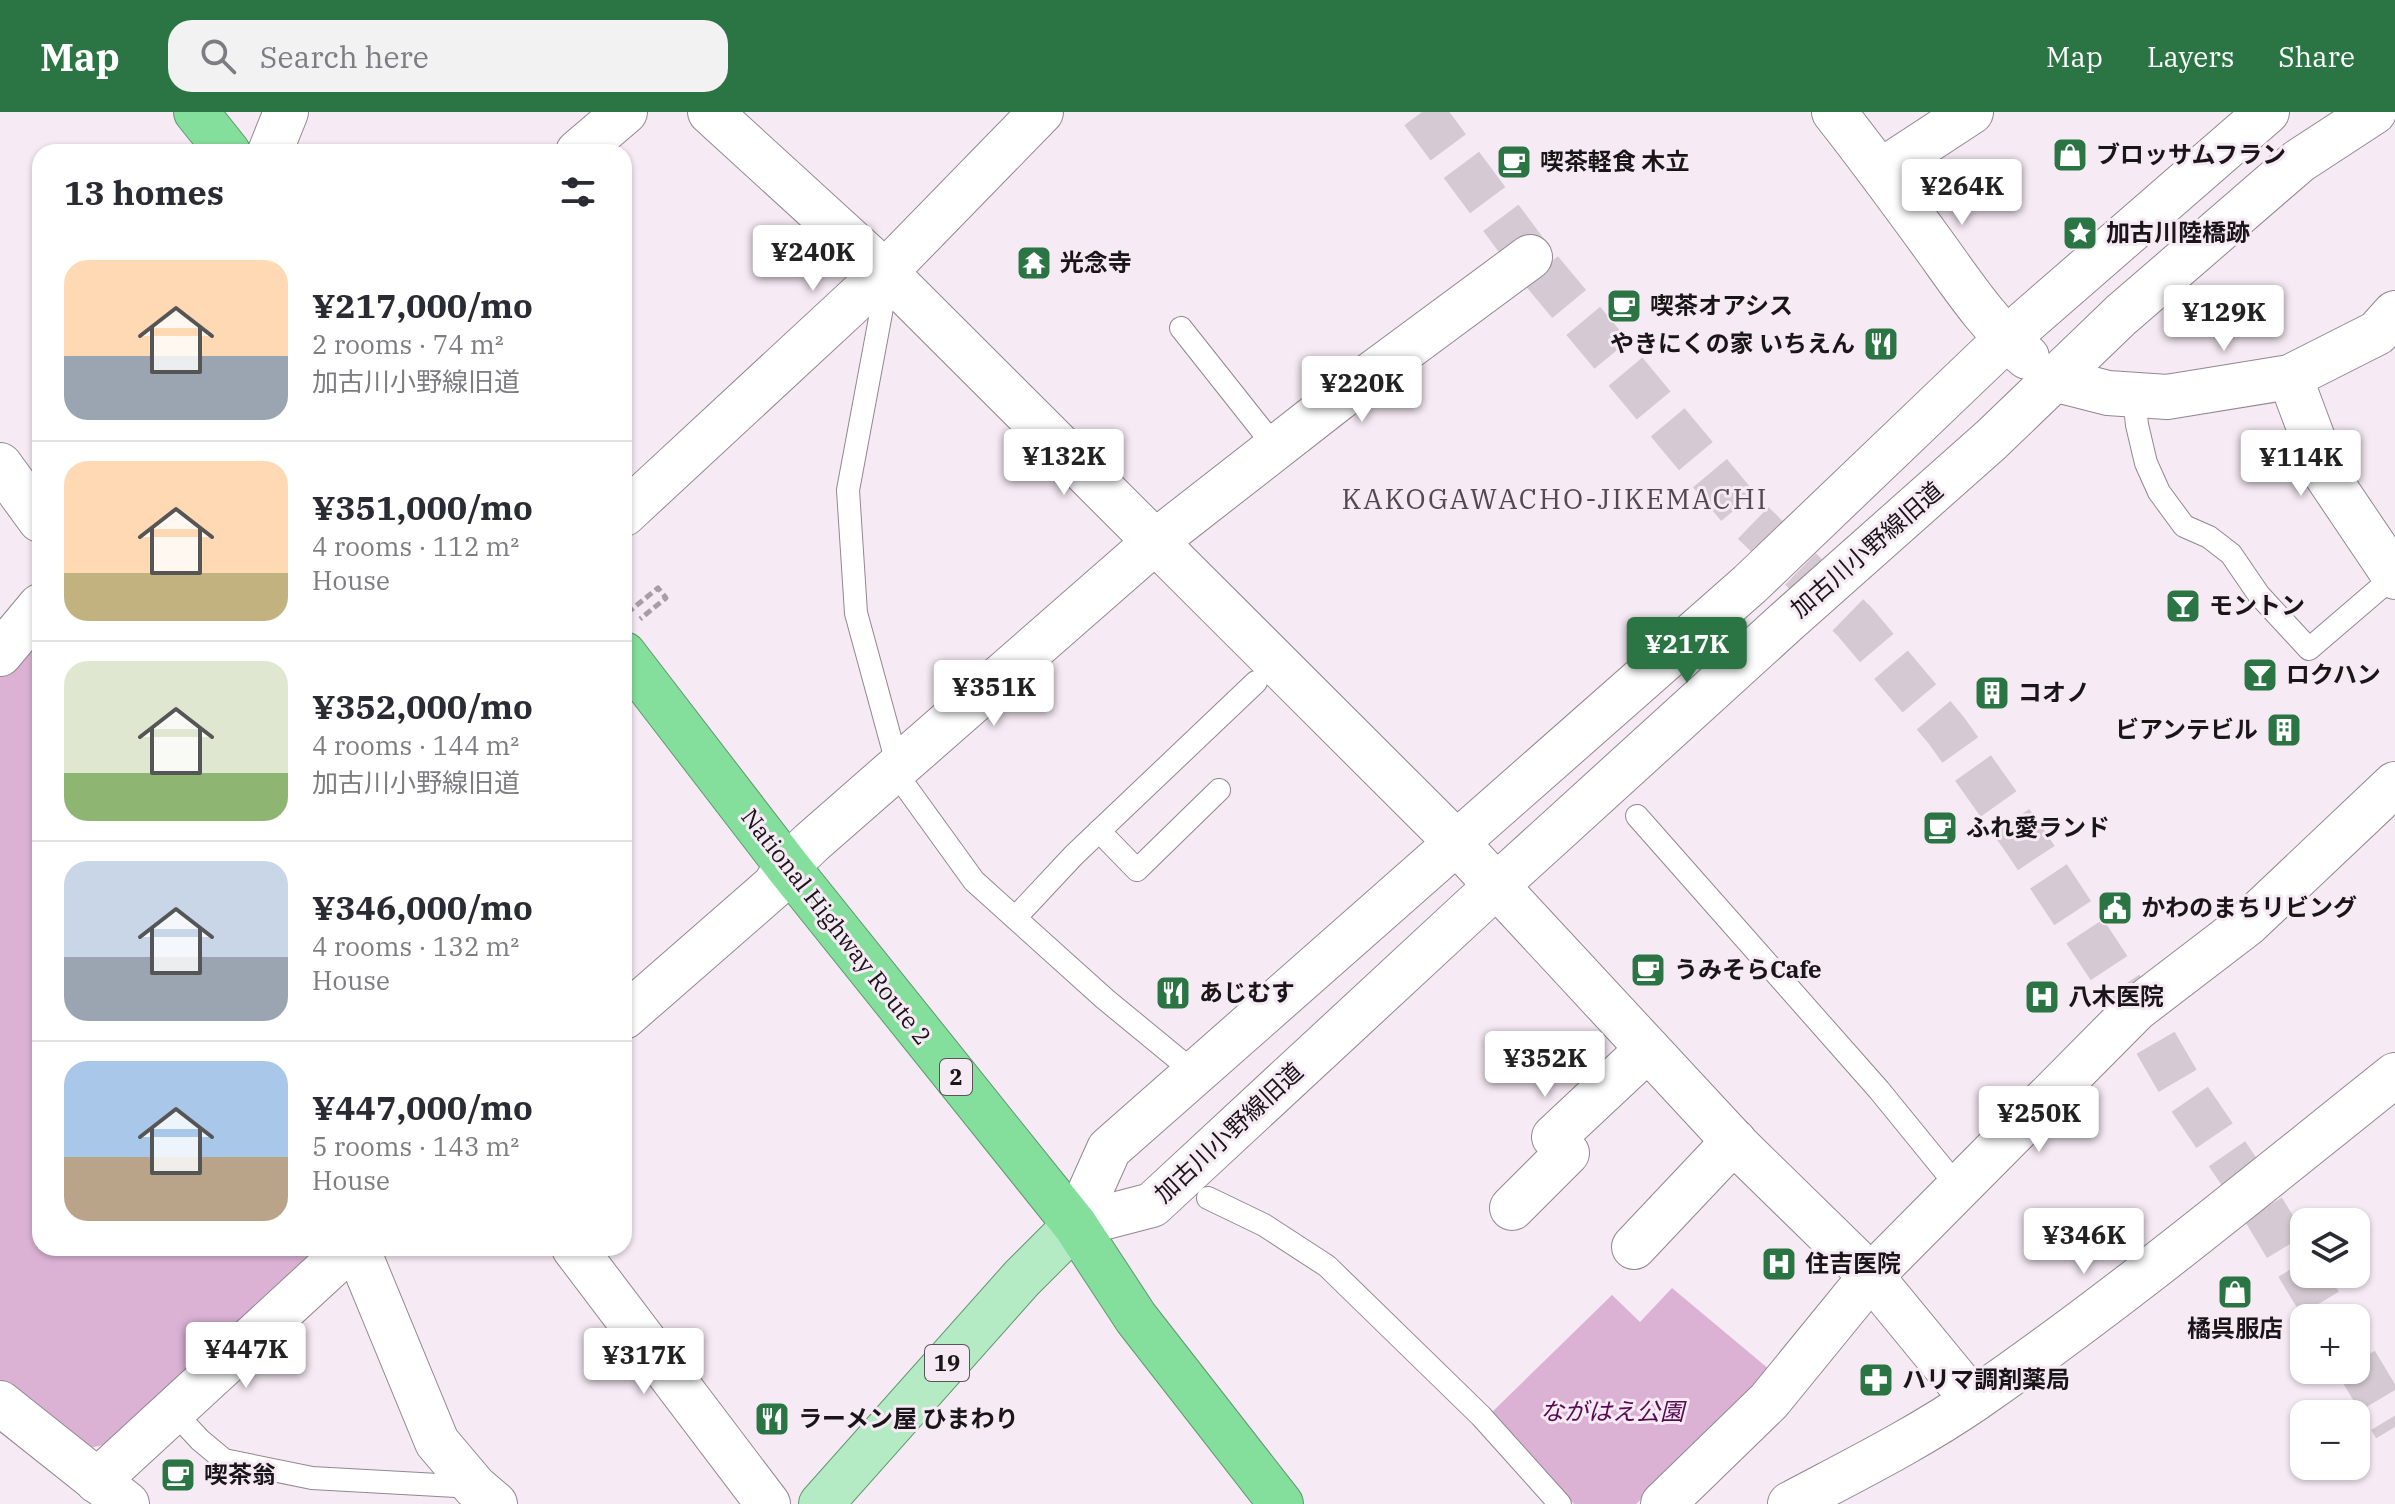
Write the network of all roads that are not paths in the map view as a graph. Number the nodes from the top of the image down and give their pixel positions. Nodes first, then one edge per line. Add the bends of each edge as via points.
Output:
1 (196, 112) edge
2 (286, 112) edge
3 (625, 112) edge
4 (710, 112) edge
5 (1041, 112) edge
6 (1834, 112) edge
7 (1971, 112) edge
8 (2267, 112) edge
9 (2374, 112) edge
10 (222, 144) edge
11 (273, 144) edge
12 (587, 144) edge
13 (1881, 171) junction
14 (1530, 257) dead end
15 (885, 272) junction
16 (2389, 326) edge
17 (1181, 328) dead end
18 (2005, 340) junction
19 (2290, 377) junction
20 (2053, 379) junction
21 (2134, 396) junction
22 (1276, 448) junction
23 (0, 465) edge
24 (632, 507) edge
25 (32, 509) edge
26 (1156, 541) junction
27 (2395, 576) edge
28 (32, 615) edge
29 (632, 636) edge
30 (2, 649) edge
31 (1256, 682) dead end
32 (898, 767) junction
33 (2395, 784) edge
34 (1219, 790) dead end
35 (1637, 816) dead end
36 (1099, 831) junction
37 (1456, 842) junction
38 (787, 866) junction
39 (1496, 886) junction
40 (1015, 918) junction
41 (632, 1010) edge
42 (1648, 1049) junction
43 (1195, 1073) junction
44 (2395, 1075) edge
45 (1734, 1141) junction
46 (1958, 1187) junction
47 (1208, 1198) dead end
48 (1512, 1208) dead end
49 (1075, 1225) junction
50 (1634, 1247) dead end
51 (341, 1256) edge
52 (360, 1256) edge
53 (580, 1256) edge
54 (1871, 1276) junction
55 (1973, 1400) junction
56 (0, 1403) edge
57 (173, 1411) junction
58 (112, 1493) edge
59 (485, 1495) edge
60 (768, 1504) edge
61 (821, 1504) edge
62 (1281, 1504) edge
63 (1560, 1504) edge
64 (1663, 1504) edge
65 (1790, 1504) edge

1 - 10 highway
2 - 11 street
3 - 12 street
4 - 15 street
5 - 15 street
6 - 13 street
7 - 13 street
8 - 18 street
9 - 20 street, 加古川小野線旧道 via 2299,161
13 - 18 street
14 - 22 street
15 - 24 street
15 - 26 street
15 - 32 lane via 848,490 856,613
16 - 19 street
17 - 22 lane
18 - 20 street
18 - 37 street via 1750,584
19 - 21 street via 2167,397
19 - 27 street via 2327,476
20 - 21 street
20 - 39 street, 加古川小野線旧道
21 - 27 lane via 2146,463 2159,492 2184,526 2231,554 2259,595 2309,649
22 - 26 street
23 - 25 street
26 - 32 street
26 - 37 street
28 - 30 street
29 - 38 highway, National Highway Route 2 / 2
31 - 36 lane
32 - 38 street
32 - 40 lane via 906,787 974,881
33 - 46 street via 2247,924 2136,1009
34 - 36 lane via 1137,870
35 - 46 lane
36 - 40 lane
37 - 39 street
37 - 43 street
38 - 41 street via 774,886
38 - 49 highway, National Highway Route 2 / 2
39 - 42 street
39 - 49 street, 加古川小野線旧道 via 1152,1205
40 - 43 lane
42 - 45 street
42 - 48 street via 1554,1137 1567,1153
43 - 49 street via 1109,1149
44 - 55 street
45 - 50 street
45 - 54 street
46 - 54 street
47 - 63 lane via 1264,1225 1327,1266 1481,1416
49 - 61 main road, 19
49 - 62 highway, National Highway Route 2 / 2 via 1136,1318
51 - 57 street
52 - 59 street via 437,1442
53 - 60 street
54 - 55 street
54 - 64 street via 1769,1401
55 - 65 street
56 - 58 street
57 - 58 street
57 - 59 lane via 224,1460 312,1478

